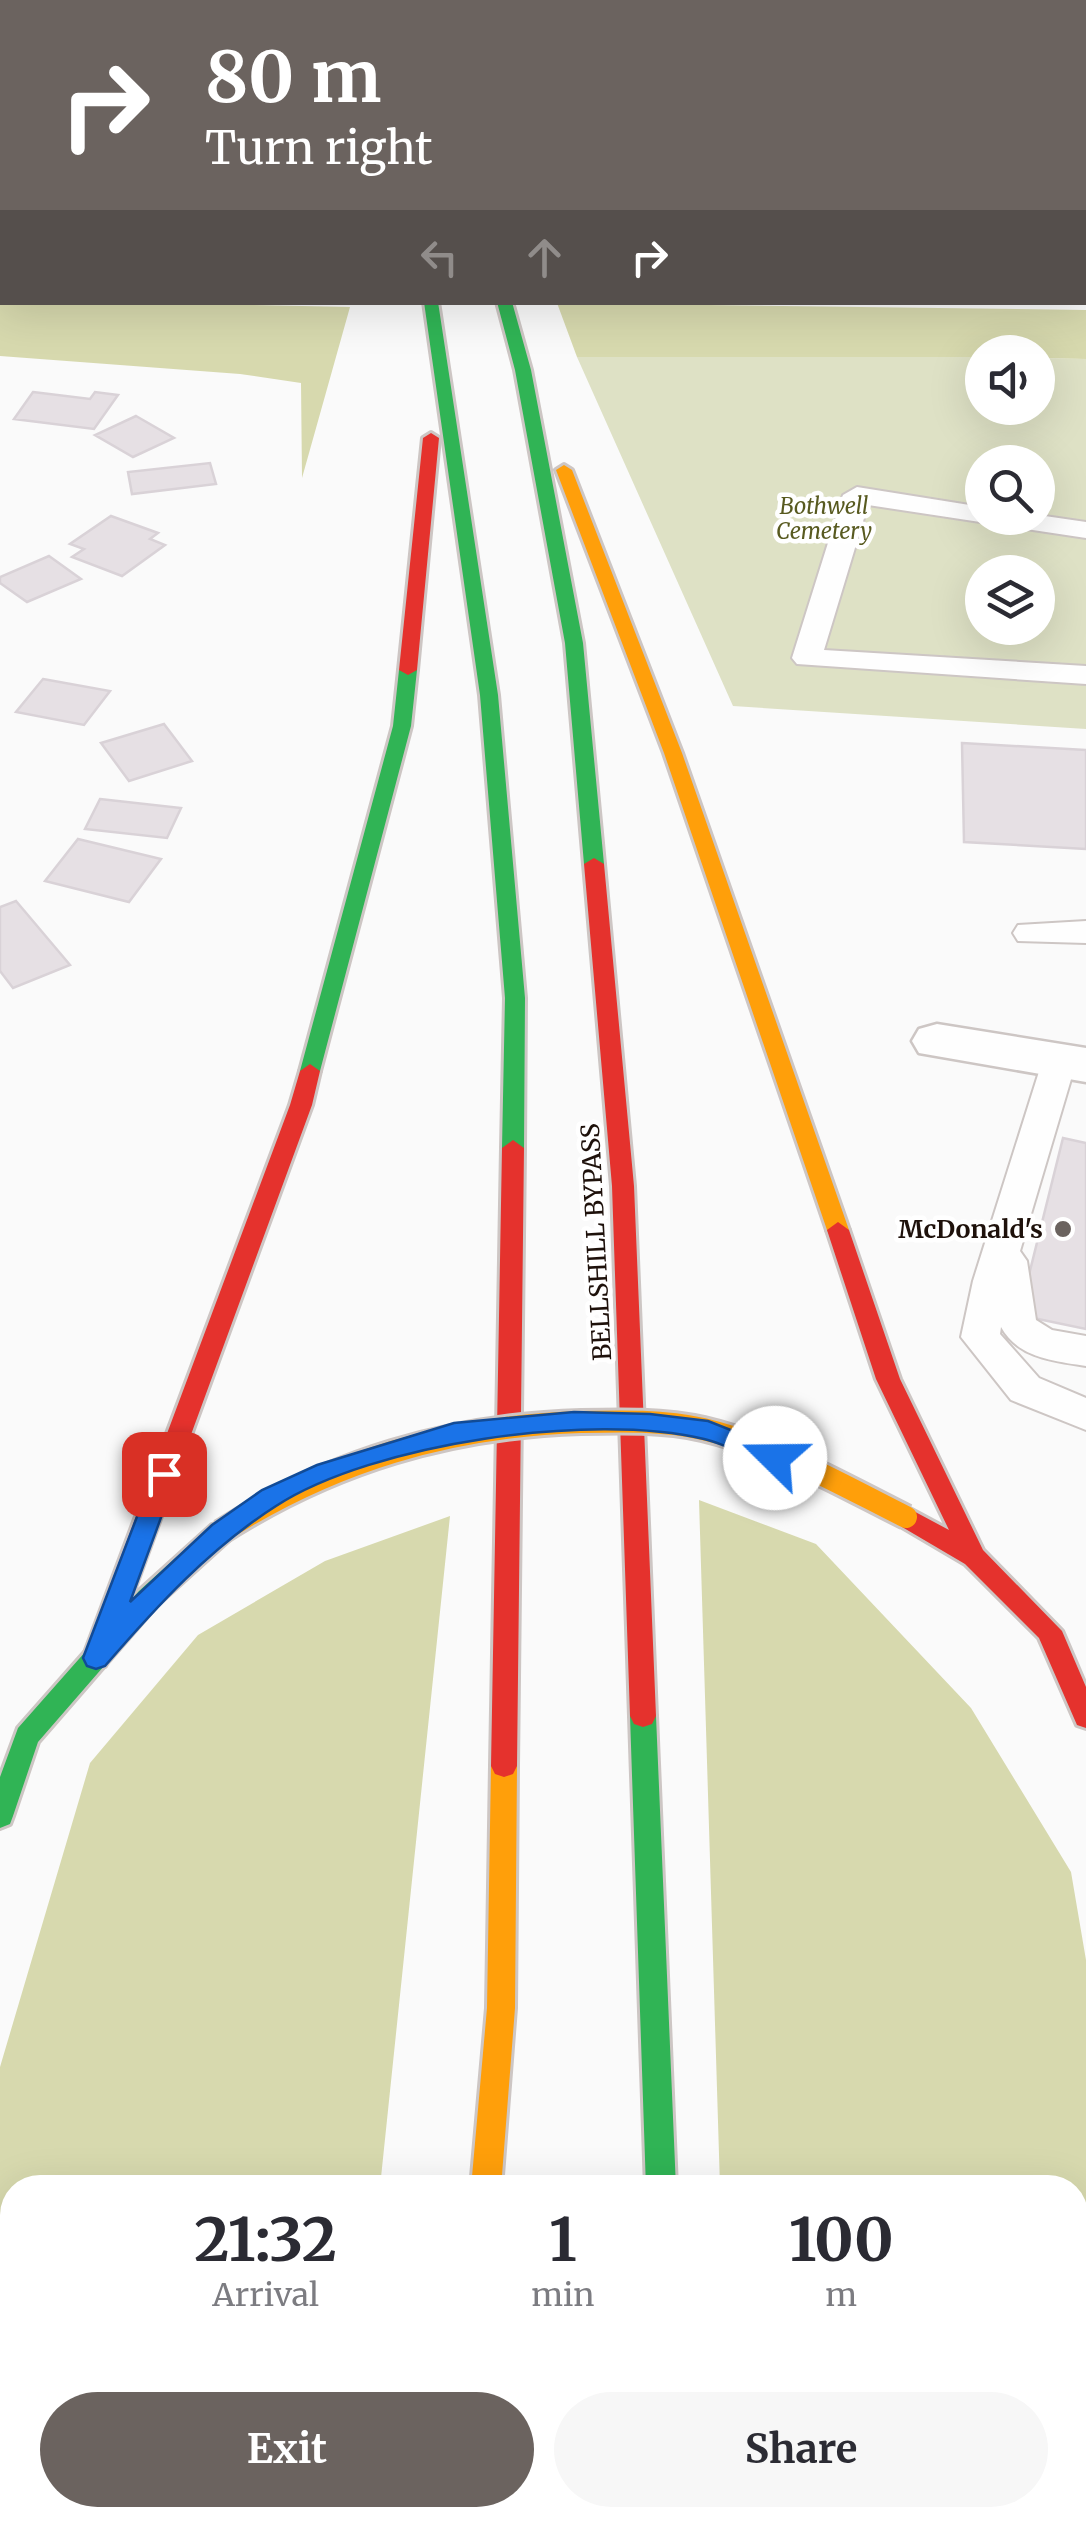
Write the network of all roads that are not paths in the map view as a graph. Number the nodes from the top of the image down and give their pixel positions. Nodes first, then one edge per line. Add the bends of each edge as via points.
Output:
1 (431, 305) edge
2 (505, 305) edge
3 (439, 357) junction
4 (520, 363) junction
5 (965, 511) edge
6 (1055, 526) edge
7 (1086, 530) edge
8 (1086, 675) edge
9 (1086, 932) edge
10 (1030, 933) dead end
11 (937, 1042) dead end
12 (1073, 1062) edge
13 (1006, 1240) junction
14 (1024, 1336) junction
15 (1086, 1351) edge
16 (1086, 1376) edge
17 (1086, 1415) edge
18 (974, 1558) junction
19 (1049, 1630) junction
20 (1086, 1647) edge
21 (96, 1658) junction
22 (1086, 1717) edge
23 (27, 1736) junction
24 (0, 1779) edge
25 (0, 1816) edge
26 (487, 2175) edge
27 (661, 2175) edge

1 - 3 main road
2 - 4 main road, BELLSHILL BYPASS
3 - 21 main road via 402,726 387,783 301,1106
3 - 26 main road via 489,695 515,998 501,1988
4 - 18 main road via 636,646 888,1379
4 - 27 main road, BELLSHILL BYPASS via 574,643 623,1186
5 - 8 lane via 857,495 807,658
6 - 7 lane
9 - 10 lane
11 - 12 street
12 - 13 lane
13 - 14 lane via 1014,1317
13 - 17 lane via 980,1337 1025,1389
14 - 15 lane
14 - 16 lane via 1059,1366
18 - 19 main road
18 - 21 main road, bridge via 906,1516 708,1430 574,1421 454,1432 270,1497 148,1598
19 - 20 main road
19 - 22 main road
21 - 23 main road
23 - 24 main road
23 - 25 main road

